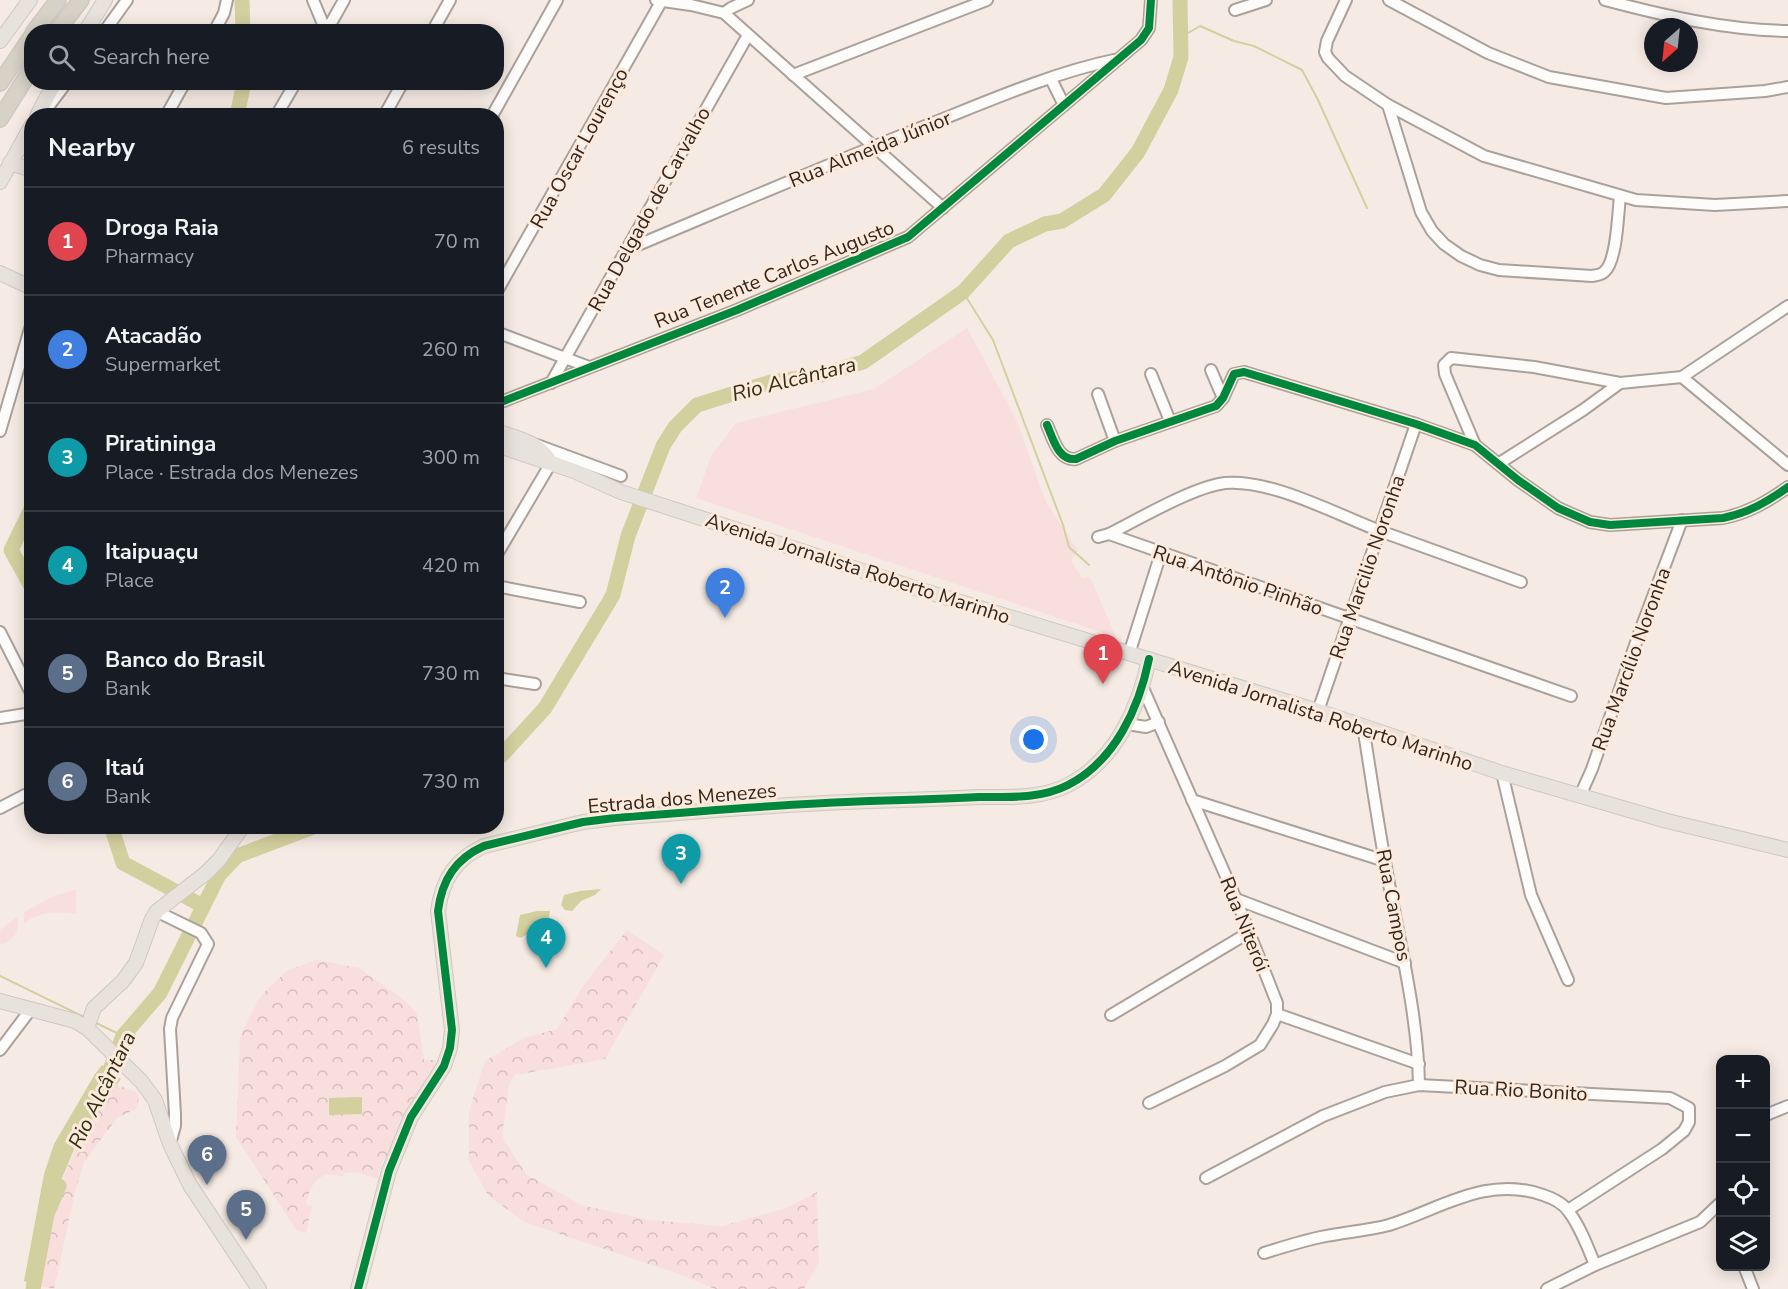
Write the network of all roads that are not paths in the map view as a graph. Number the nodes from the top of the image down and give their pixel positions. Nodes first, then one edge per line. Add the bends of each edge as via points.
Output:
1 (30, 0) edge
2 (58, 0) edge
3 (81, 0) edge
4 (105, 0) edge
5 (127, 0) edge
6 (227, 0) edge
7 (313, 0) edge
8 (344, 0) edge
9 (450, 0) edge
10 (557, 0) edge
11 (987, 0) edge
12 (1151, 0) edge
13 (1266, 0) edge
14 (1346, 0) edge
15 (1389, 0) edge
16 (1605, 0) edge
17 (659, 1) edge
18 (744, 1) edge
19 (1234, 10) dead end
20 (724, 13) junction
21 (40, 24) edge
22 (62, 24) edge
23 (90, 24) edge
24 (110, 24) edge
25 (218, 24) edge
26 (323, 24) edge
27 (330, 24) edge
28 (436, 24) edge
29 (1788, 32) edge
30 (748, 35) junction
31 (0, 41) edge
32 (24, 48) edge
33 (1117, 59) junction
34 (793, 75) junction
35 (1051, 79) junction
36 (24, 81) edge
37 (0, 83) edge
38 (1788, 87) edge
39 (51, 90) edge
40 (60, 90) edge
41 (181, 90) edge
42 (291, 90) edge
43 (399, 90) edge
44 (1064, 105) junction
45 (1388, 105) junction
46 (43, 108) edge
47 (46, 108) edge
48 (170, 108) edge
49 (281, 108) edge
50 (388, 108) edge
51 (496, 108) edge
52 (0, 119) edge
53 (24, 138) edge
54 (873, 147) junction
55 (10, 163) junction
56 (24, 167) edge
57 (0, 182) edge
58 (1620, 196) junction
59 (1788, 201) edge
60 (943, 208) junction
61 (626, 250) junction
62 (2, 272) edge
63 (504, 279) edge
64 (24, 284) edge
65 (1786, 308) edge
66 (504, 335) edge
67 (24, 349) edge
68 (566, 357) junction
69 (589, 367) junction
70 (1211, 370) dead end
71 (1151, 374) dead end
72 (1682, 377) junction
73 (550, 383) junction
74 (1620, 383) junction
75 (1098, 394) dead end
76 (1223, 398) junction
77 (504, 401) edge
78 (1170, 421) junction
79 (1047, 424) dead end
80 (1416, 424) junction
81 (0, 431) edge
82 (504, 434) edge
83 (1115, 441) junction
84 (531, 443) junction
85 (1475, 445) junction
86 (504, 448) edge
87 (551, 463) junction
88 (1498, 464) junction
89 (1788, 465) edge
90 (621, 476) dead end
91 (1788, 487) edge
92 (1682, 520) junction
93 (1380, 531) junction
94 (504, 542) edge
95 (1161, 553) junction
96 (1521, 582) dead end
97 (504, 588) edge
98 (580, 602) dead end
99 (1350, 619) junction
100 (0, 632) edge
101 (1129, 654) junction
102 (1149, 659) junction
103 (24, 678) edge
104 (504, 679) edge
105 (535, 684) dead end
106 (1143, 688) junction
107 (1571, 696) dead end
108 (1318, 711) junction
109 (24, 714) edge
110 (0, 718) edge
111 (1159, 722) junction
112 (1127, 724) junction
113 (1363, 726) junction
114 (1502, 773) junction
115 (24, 796) edge
116 (1580, 796) junction
117 (1192, 800) junction
118 (0, 808) edge
119 (233, 834) edge
120 (1788, 850) edge
121 (1385, 861) junction
122 (1236, 899) junction
123 (165, 909) junction
124 (1248, 933) junction
125 (1405, 963) junction
126 (1568, 980) dead end
127 (0, 1001) edge
128 (32, 1009) junction
129 (1277, 1014) junction
130 (1111, 1015) dead end
131 (91, 1024) junction
132 (0, 1050) edge
133 (1419, 1064) junction
134 (1419, 1085) junction
135 (1149, 1102) dead end
136 (1788, 1107) edge
137 (1770, 1114) edge
138 (170, 1144) junction
139 (1206, 1178) dead end
140 (1716, 1209) edge
141 (1568, 1210) junction
142 (1264, 1253) dead end
143 (1595, 1265) junction
144 (1746, 1271) edge
145 (259, 1289) edge
146 (358, 1289) edge
147 (1547, 1289) edge
148 (1753, 1289) edge

1 - 31 main road
2 - 21 highway
3 - 22 highway
4 - 23 main road
5 - 24 street
6 - 25 street
7 - 26 street
8 - 27 street
9 - 28 street
10 - 51 street
11 - 34 street
12 - 33 street, Rua Tenente Carlos Augusto via 1147,34
13 - 19 street
14 - 45 street via 1325,52 1345,76
15 - 38 street via 1488,53 1549,77 1666,98
16 - 29 street via 1684,20
17 - 20 street
17 - 63 street, Rua Oscar Lourenço
18 - 20 street
20 - 30 street
30 - 34 street
30 - 61 street, Rua Delgado de Carvalho
32 - 37 highway
33 - 35 street, Rua Almeida Júnior
33 - 44 street, Rua Tenente Carlos Augusto
34 - 54 street
35 - 44 street
35 - 54 street, Rua Almeida Júnior
36 - 52 highway
39 - 46 main road
40 - 47 street
41 - 48 street
42 - 49 street
43 - 50 street
44 - 60 street, Rua Tenente Carlos Augusto
45 - 58 street via 1484,156
45 - 58 street via 1426,221 1444,244 1480,265 1511,271 1603,274 1611,263
53 - 55 main road
54 - 60 street
54 - 61 street, Rua Almeida Júnior
55 - 56 main road
55 - 57 main road
58 - 59 street via 1715,206
60 - 69 street, Rua Tenente Carlos Augusto via 908,237 871,255
61 - 68 street, Rua Delgado de Carvalho
62 - 64 main road
65 - 72 street
66 - 68 street
67 - 81 street
68 - 69 street
68 - 73 street, Rua Delgado de Carvalho
69 - 73 street, Rua Tenente Carlos Augusto
70 - 76 street
71 - 78 street
72 - 74 street
72 - 89 street
73 - 77 street, Rua Tenente Carlos Augusto
74 - 85 street via 1534,367 1450,358 1444,365 1445,374
74 - 88 street
75 - 83 street
76 - 78 street via 1216,406
76 - 80 street via 1234,374 1244,372
78 - 83 street
79 - 83 street via 1067,459 1076,459
80 - 85 street
80 - 93 street, Rua Marcilio Noronha
82 - 84 main road, Avenida Jornalista Roberto Marinho
84 - 87 main road, Avenida Jornalista Roberto Marinho
84 - 90 street, Avenida Jornalista Roberto Marinho
85 - 88 street
86 - 87 main road, Avenida Jornalista Roberto Marinho
87 - 94 street
87 - 101 main road, Avenida Jornalista Roberto Marinho via 621,492
88 - 92 street via 1558,508 1590,522 1610,525
91 - 92 street via 1740,514
92 - 116 street, Rua Marcílio Noronha
93 - 95 street, Rua Antônio Pinhão via 1269,487 1223,483 1103,535
93 - 96 street
93 - 99 street, Rua Marcilio Noronha
95 - 99 street, Rua Antônio Pinhão
95 - 101 street
97 - 98 street
99 - 107 street, Rua Antônio Pinhão
99 - 108 street, Rua Marcilio Noronha
100 - 103 street
101 - 102 main road, Avenida Jornalista Roberto Marinho
102 - 106 main road, Estrada dos Menezes
102 - 108 main road, Avenida Jornalista Roberto Marinho
104 - 105 street
106 - 111 street, Rua Niterói
106 - 112 main road, Estrada dos Menezes
108 - 113 main road, Avenida Jornalista Roberto Marinho
109 - 110 street
111 - 112 street via 1146,727
111 - 117 street, Rua Niterói
112 - 146 main road, Estrada dos Menezes via 1094,767 1067,786 1045,795 866,801 615,818 583,822 470,852 447,876 438,911 451,1022 450,1048 440,1073 411,1117 389,1170
113 - 114 main road, Avenida Jornalista Roberto Marinho
113 - 121 street, Rua Campos
114 - 116 main road, Avenida Jornalista Roberto Marinho
114 - 126 street via 1531,895
115 - 118 street
116 - 120 main road, Avenida Jornalista Roberto Marinho
117 - 121 street
117 - 122 street, Rua Niterói
119 - 123 main road via 206,873
121 - 125 street, Rua Campos
122 - 124 street, Rua Niterói
122 - 125 street
123 - 131 main road via 152,919 136,963
123 - 138 street via 201,933 208,944 172,1018 176,1114
124 - 129 street, Rua Niterói via 1271,986
124 - 130 street
125 - 133 street, Rua Campos
127 - 128 main road
128 - 131 main road
128 - 132 street
129 - 133 street
129 - 135 street via 1268,1034 1250,1052
131 - 138 main road via 155,1100
133 - 134 street, Rua Campos
134 - 139 street, Rua Rio Bonito via 1385,1092 1323,1116
134 - 141 street, Rua Rio Bonito via 1670,1098 1689,1108 1684,1131
136 - 137 street
138 - 145 main road via 190,1185
140 - 143 street via 1685,1230
141 - 142 street via 1536,1193 1485,1190 1392,1224
141 - 143 street
143 - 147 street
144 - 148 street

